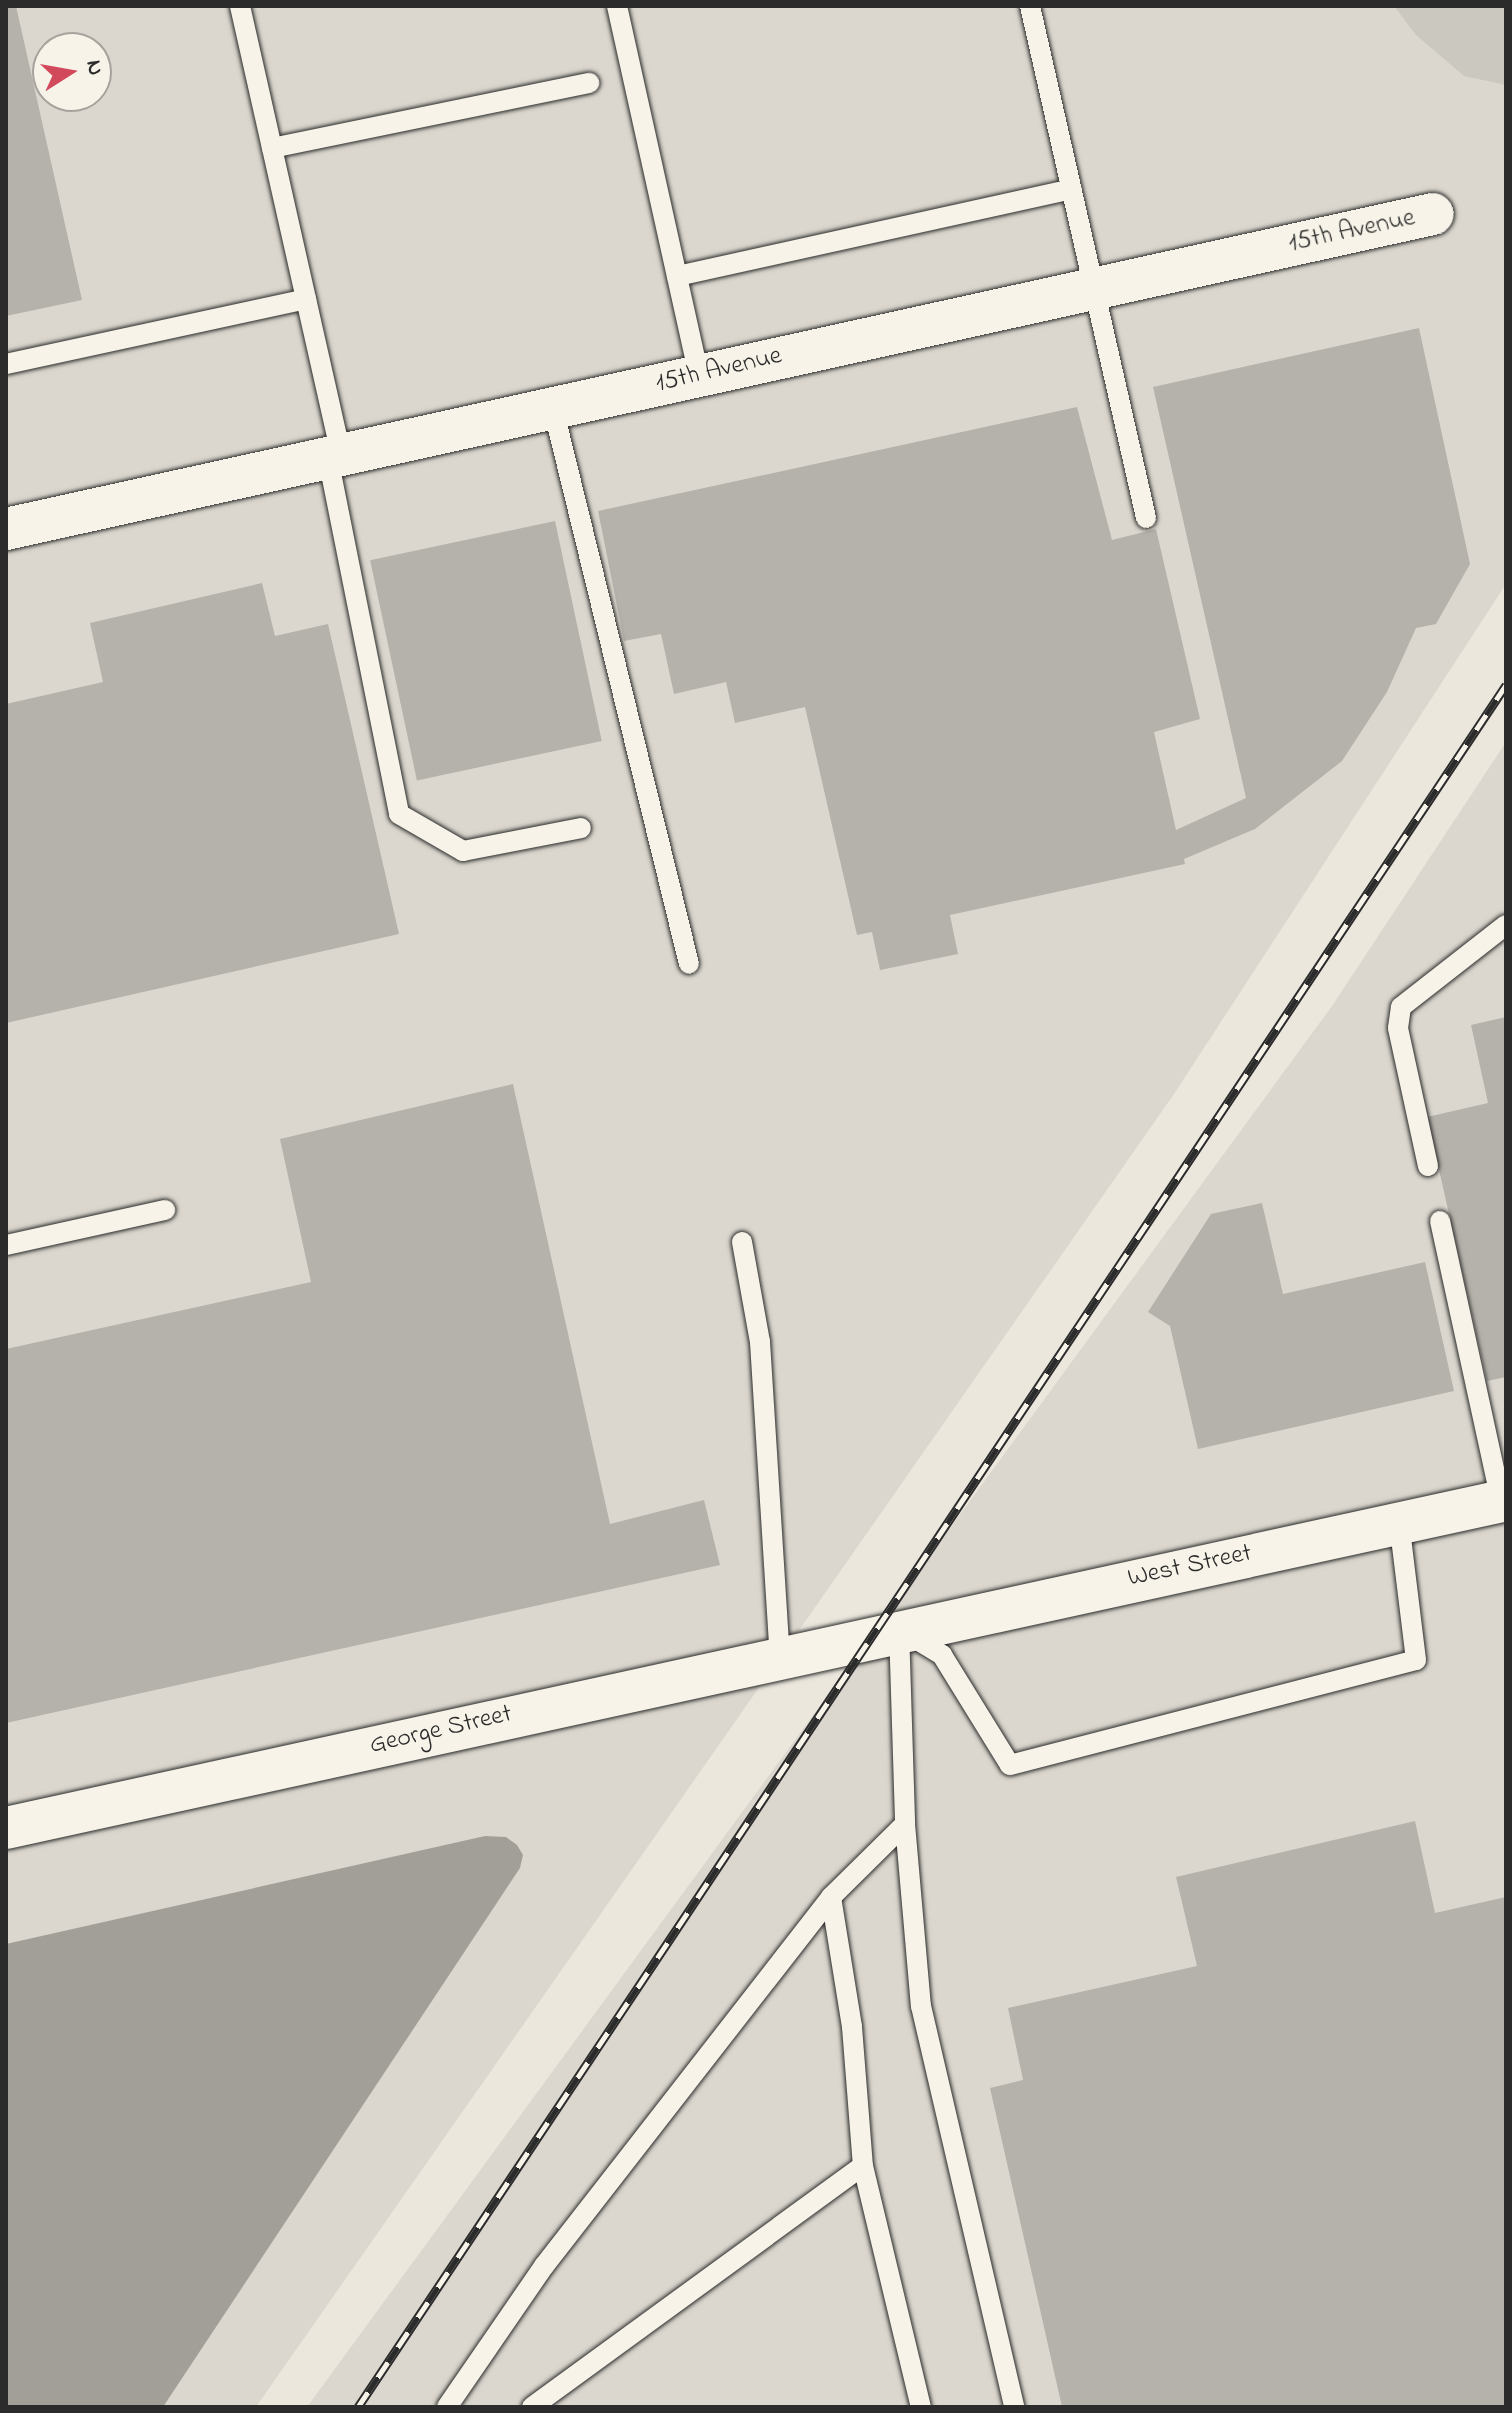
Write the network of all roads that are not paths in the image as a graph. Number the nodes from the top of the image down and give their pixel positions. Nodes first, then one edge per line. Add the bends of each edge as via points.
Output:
1 (240, 6) edge
2 (617, 6) edge
3 (1030, 6) edge
4 (589, 83) dead end
5 (272, 148) junction
6 (1072, 189) junction
7 (1433, 214) dead end
8 (677, 276) junction
9 (1095, 288) junction
10 (306, 299) junction
11 (6, 364) edge
12 (699, 376) junction
13 (553, 408) junction
14 (335, 456) junction
15 (1146, 518) dead end
16 (6, 529) edge
17 (581, 828) dead end
18 (1506, 925) edge
19 (689, 964) dead end
20 (1428, 1166) dead end
21 (165, 1210) dead end
22 (1440, 1221) dead end
23 (742, 1242) dead end
24 (6, 1245) edge
25 (1504, 1500) edge
26 (1399, 1522) junction
27 (887, 1631) junction
28 (780, 1656) junction
29 (905, 1824) junction
30 (6, 1828) edge
31 (831, 1897) junction
32 (863, 2166) junction
33 (447, 2407) edge
34 (532, 2407) edge
35 (921, 2407) edge
36 (1014, 2407) edge

1 - 5 lane
2 - 8 lane
3 - 6 lane
4 - 5 lane
5 - 10 lane
6 - 8 lane
6 - 9 lane
7 - 9 street, 15th Avenue
8 - 12 lane
9 - 12 street, 15th Avenue
9 - 15 lane
10 - 11 lane
10 - 14 lane
12 - 13 street, 15th Avenue
13 - 14 street, 15th Avenue
13 - 19 lane
14 - 16 street, 15th Avenue
14 - 17 lane via 399,814 463,851
18 - 20 lane via 1401,1007 1398,1028
21 - 24 lane
22 - 25 lane
23 - 28 lane via 760,1342
25 - 26 street, West Street
26 - 27 street, West Street
26 - 27 lane via 1416,1660 1010,1765 942,1655
27 - 28 street, George Street
27 - 29 lane
28 - 30 street, George Street
29 - 31 lane
29 - 36 lane via 921,2006
31 - 32 lane via 852,2027
31 - 33 lane via 544,2266
32 - 34 lane
32 - 35 lane

